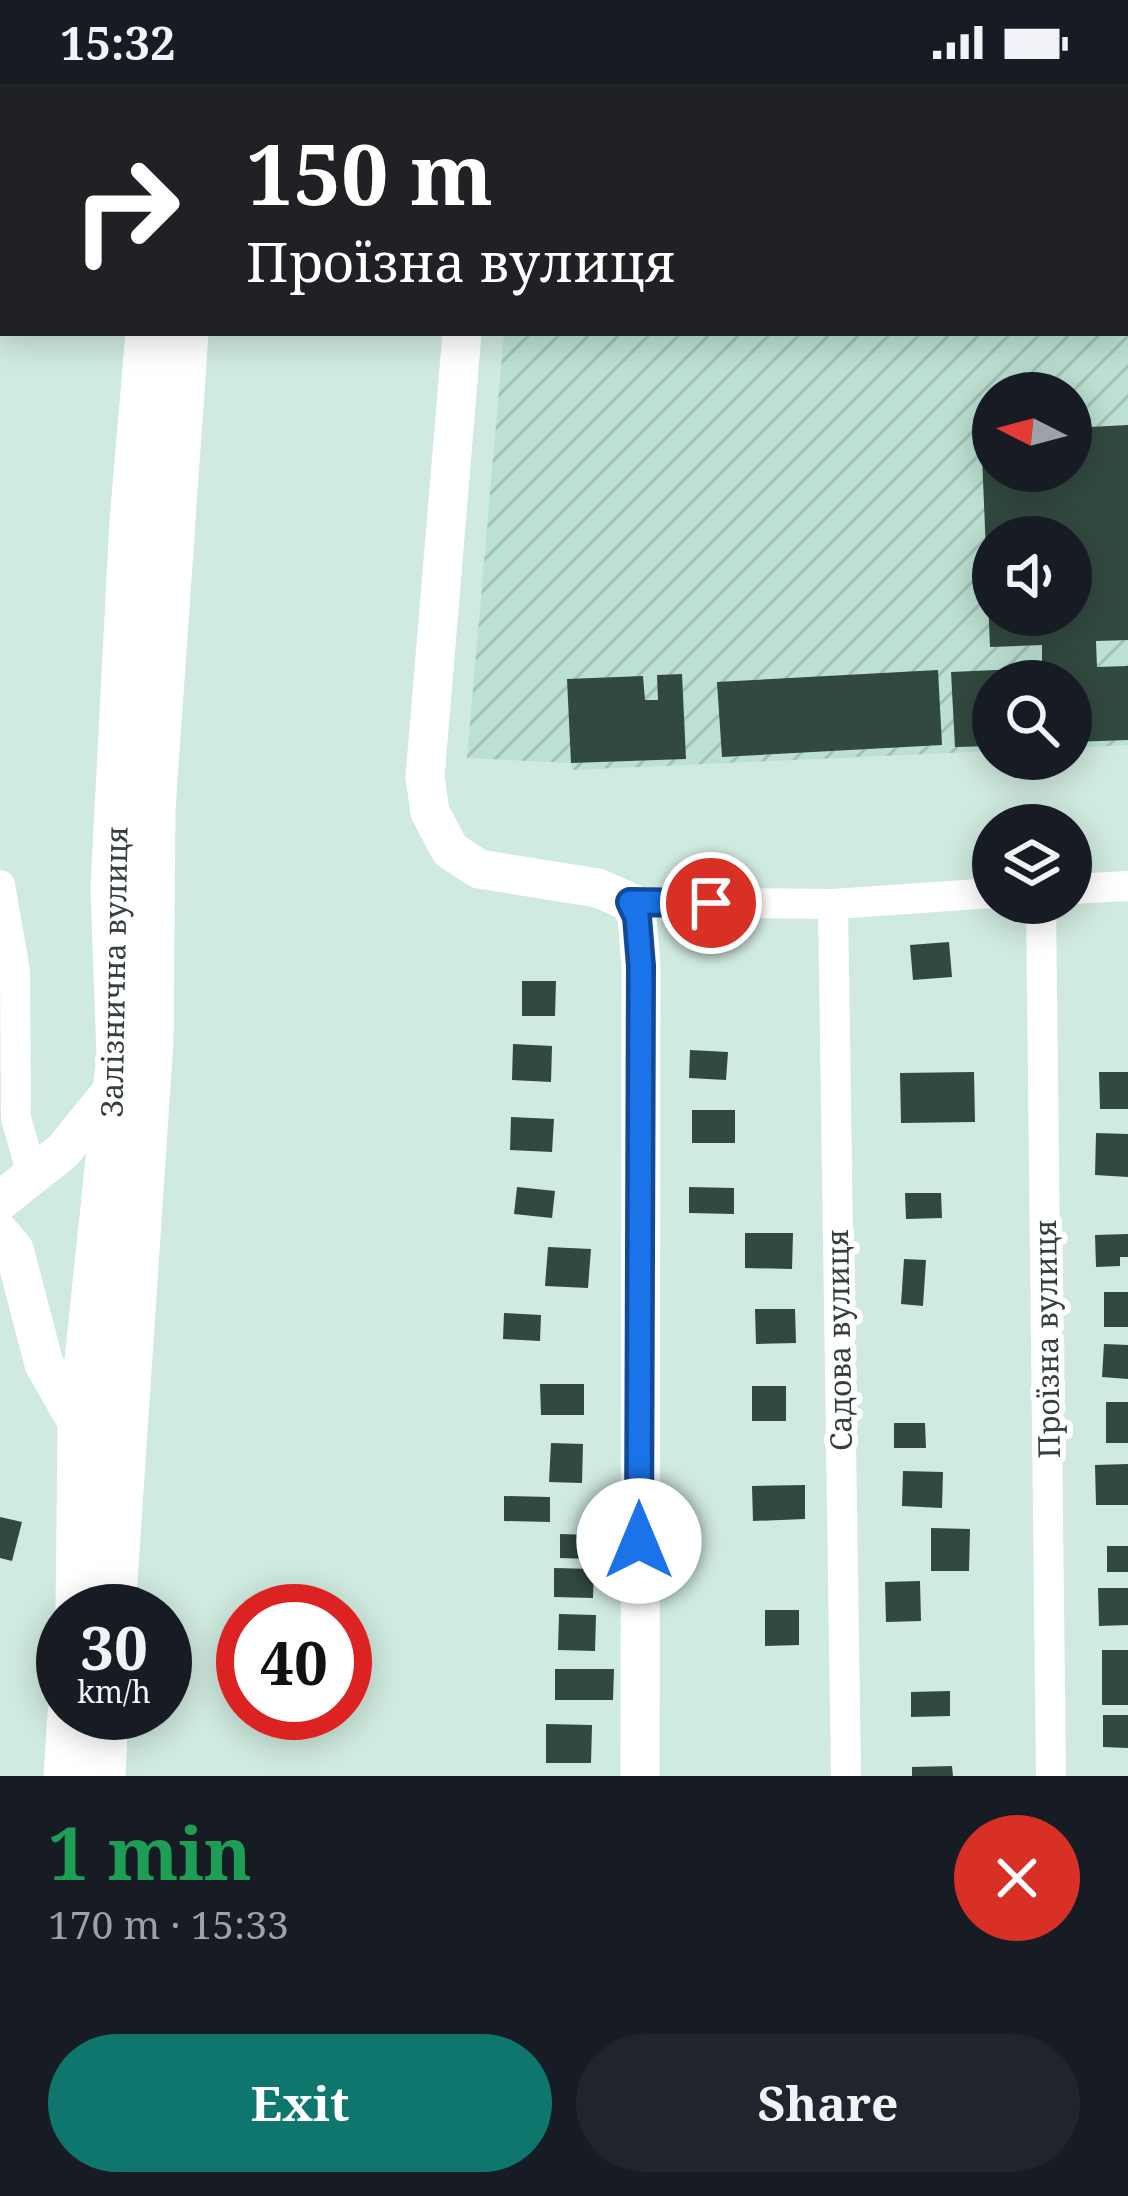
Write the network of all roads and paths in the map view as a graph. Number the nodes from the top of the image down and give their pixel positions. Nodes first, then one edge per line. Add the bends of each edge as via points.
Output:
1 (148, 336) edge
2 (186, 336) edge
3 (462, 336) edge
4 (0, 885) edge
5 (1128, 886) edge
6 (1092, 888) edge
7 (972, 894) edge
8 (630, 902) junction
9 (833, 904) junction
10 (1041, 924) edge
11 (116, 1086) junction
12 (32, 1174) junction
13 (0, 1202) edge
14 (0, 1233) edge
15 (80, 1426) junction
16 (78, 1584) edge
17 (115, 1584) edge
18 (68, 1740) edge
19 (105, 1740) edge
20 (66, 1776) edge
21 (103, 1776) edge
22 (640, 1776) edge
23 (846, 1776) edge
24 (1052, 1776) edge

1 - 11 main road, Залізнична вулиця via 112,887
2 - 17 main road, Залізнична вулиця
3 - 8 street via 425,777 430,812 450,850 479,869 598,888
4 - 12 street via 15,970 16,1118
5 - 6 street
7 - 9 street
8 - 9 street
8 - 22 street via 641,966
9 - 23 street, Садова вулиця
10 - 24 street, Проїзна вулиця
11 - 12 street
11 - 15 main road, Залізнична вулиця
12 - 13 street
14 - 15 street via 14,1249 44,1364
15 - 16 main road, Залізнична вулиця
18 - 20 main road
19 - 21 main road

